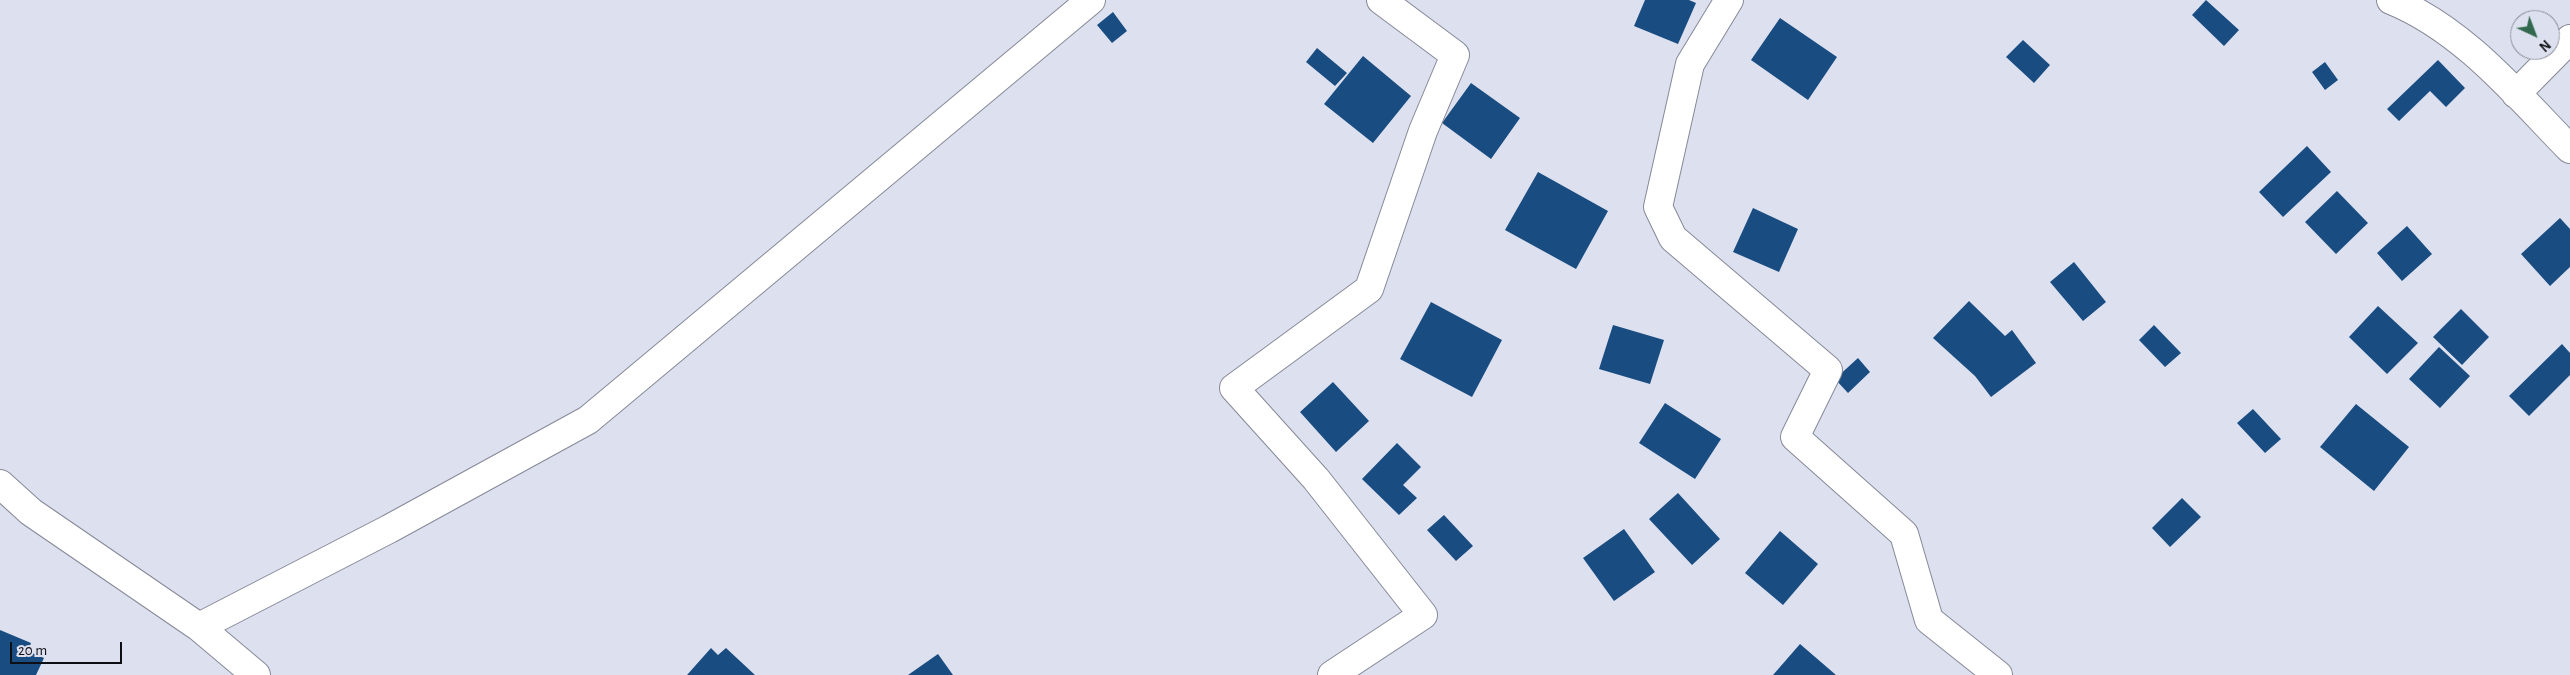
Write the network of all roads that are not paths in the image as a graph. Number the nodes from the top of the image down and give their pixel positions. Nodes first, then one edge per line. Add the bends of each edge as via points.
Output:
1 (1091, 0) edge
2 (1381, 0) edge
3 (1729, 0) edge
4 (2391, 0) edge
5 (2570, 39) edge
6 (2516, 94) junction
7 (2570, 149) edge
8 (0, 484) edge
9 (199, 627) junction
10 (256, 675) edge
11 (1332, 675) edge
12 (1998, 675) edge

1 - 9 street via 588,420 389,529
2 - 11 street via 1455,55 1423,131 1368,289 1234,388 1316,479 1423,615
3 - 12 street via 1690,64 1658,207 1672,238 1828,370 1795,437 1904,534 1929,620
4 - 6 street via 2432,22 2464,46
5 - 6 street
6 - 7 street
8 - 9 street via 31,512
9 - 10 street

